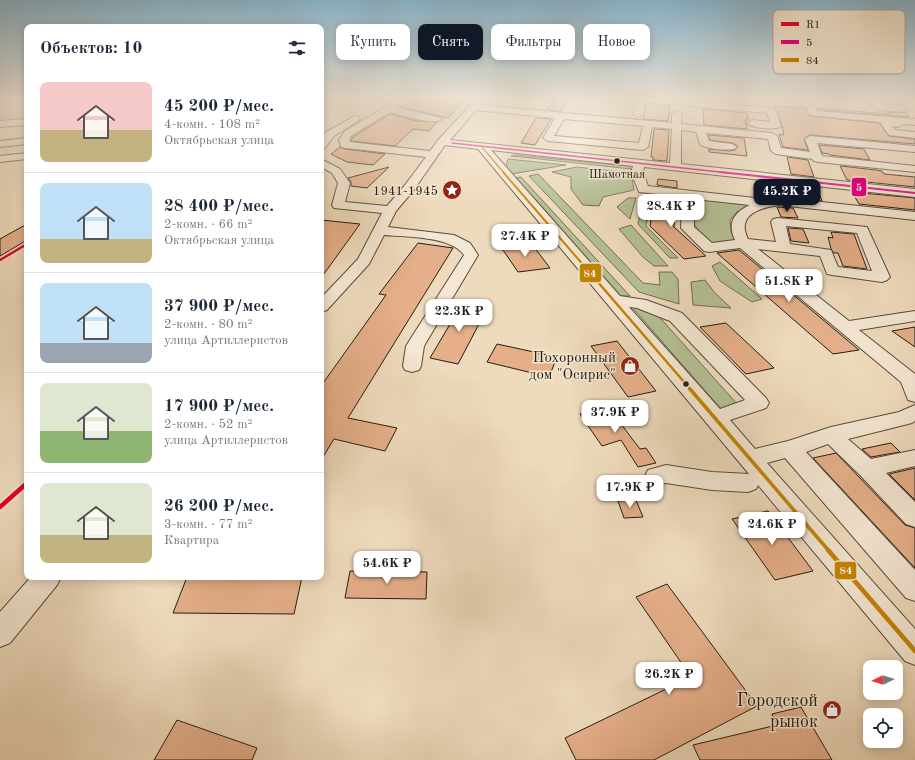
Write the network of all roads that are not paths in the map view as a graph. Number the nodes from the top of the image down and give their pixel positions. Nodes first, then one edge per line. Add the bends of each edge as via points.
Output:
1 (350, 135) edge
2 (436, 135) edge
3 (448, 135) edge
4 (549, 135) edge
5 (646, 135) edge
6 (678, 135) edge
7 (702, 135) edge
8 (767, 135) edge
9 (24, 141) edge
10 (442, 142) junction
11 (842, 142) junction
12 (600, 143) junction
13 (0, 144) edge
14 (482, 147) junction
15 (732, 147) dead end
16 (912, 149) edge
17 (419, 153) junction
18 (434, 154) junction
19 (24, 156) edge
20 (817, 156) junction
21 (596, 158) junction
22 (0, 159) edge
23 (915, 159) edge
24 (852, 162) junction
25 (640, 163) junction
26 (324, 164) edge
27 (675, 167) junction
28 (915, 169) edge
29 (774, 178) junction
30 (915, 193) edge
31 (688, 194) junction
32 (779, 201) junction
33 (765, 203) junction
34 (390, 210) junction
35 (915, 216) edge
36 (379, 230) junction
37 (743, 243) junction
38 (784, 247) junction
39 (614, 300) junction
40 (324, 304) edge
41 (915, 316) edge
42 (845, 327) junction
43 (412, 366) dead end
44 (913, 385) edge
45 (915, 412) edge
46 (714, 418) junction
47 (831, 435) junction
48 (790, 449) junction
49 (915, 458) edge
50 (749, 459) junction
51 (867, 468) junction
52 (656, 476) dead end
53 (751, 484) junction
54 (915, 517) edge
55 (45, 580) edge
56 (915, 589) edge
57 (0, 633) edge
58 (915, 651) edge

1 - 17 street via 344,140 345,145
2 - 17 street
3 - 10 street
4 - 12 street via 548,138
5 - 12 street via 643,147
6 - 27 street
7 - 15 street via 705,144
8 - 20 street via 772,136 776,152
9 - 13 street
10 - 14 street
10 - 18 street
11 - 16 street
11 - 20 street via 810,139
11 - 24 street
12 - 21 street
14 - 21 street
14 - 39 street
16 - 23 street
17 - 18 street
18 - 34 street
19 - 22 street
20 - 24 street via 818,159
21 - 25 street
24 - 28 street
25 - 27 street
25 - 31 street via 637,172 643,189
26 - 34 street via 336,171 344,183 338,205
27 - 29 street
29 - 30 street
29 - 32 street
31 - 33 street
31 - 37 street via 688,228 709,248
32 - 33 street
32 - 35 street
33 - 37 street via 746,211 738,220 737,232
34 - 36 street
36 - 40 street via 364,261
36 - 43 street via 448,238 465,246 471,255 415,346
37 - 38 street
37 - 42 street
38 - 38 street via 778,222 862,230 882,277 832,271 826,253
39 - 46 street
39 - 46 street via 640,303 676,317 759,403
41 - 42 street
42 - 44 street
45 - 47 street via 905,418
46 - 50 street
47 - 48 street
47 - 51 street
48 - 50 street
48 - 56 street
49 - 51 street
50 - 53 street
51 - 54 street
52 - 53 street via 666,474
53 - 58 street
55 - 57 street

